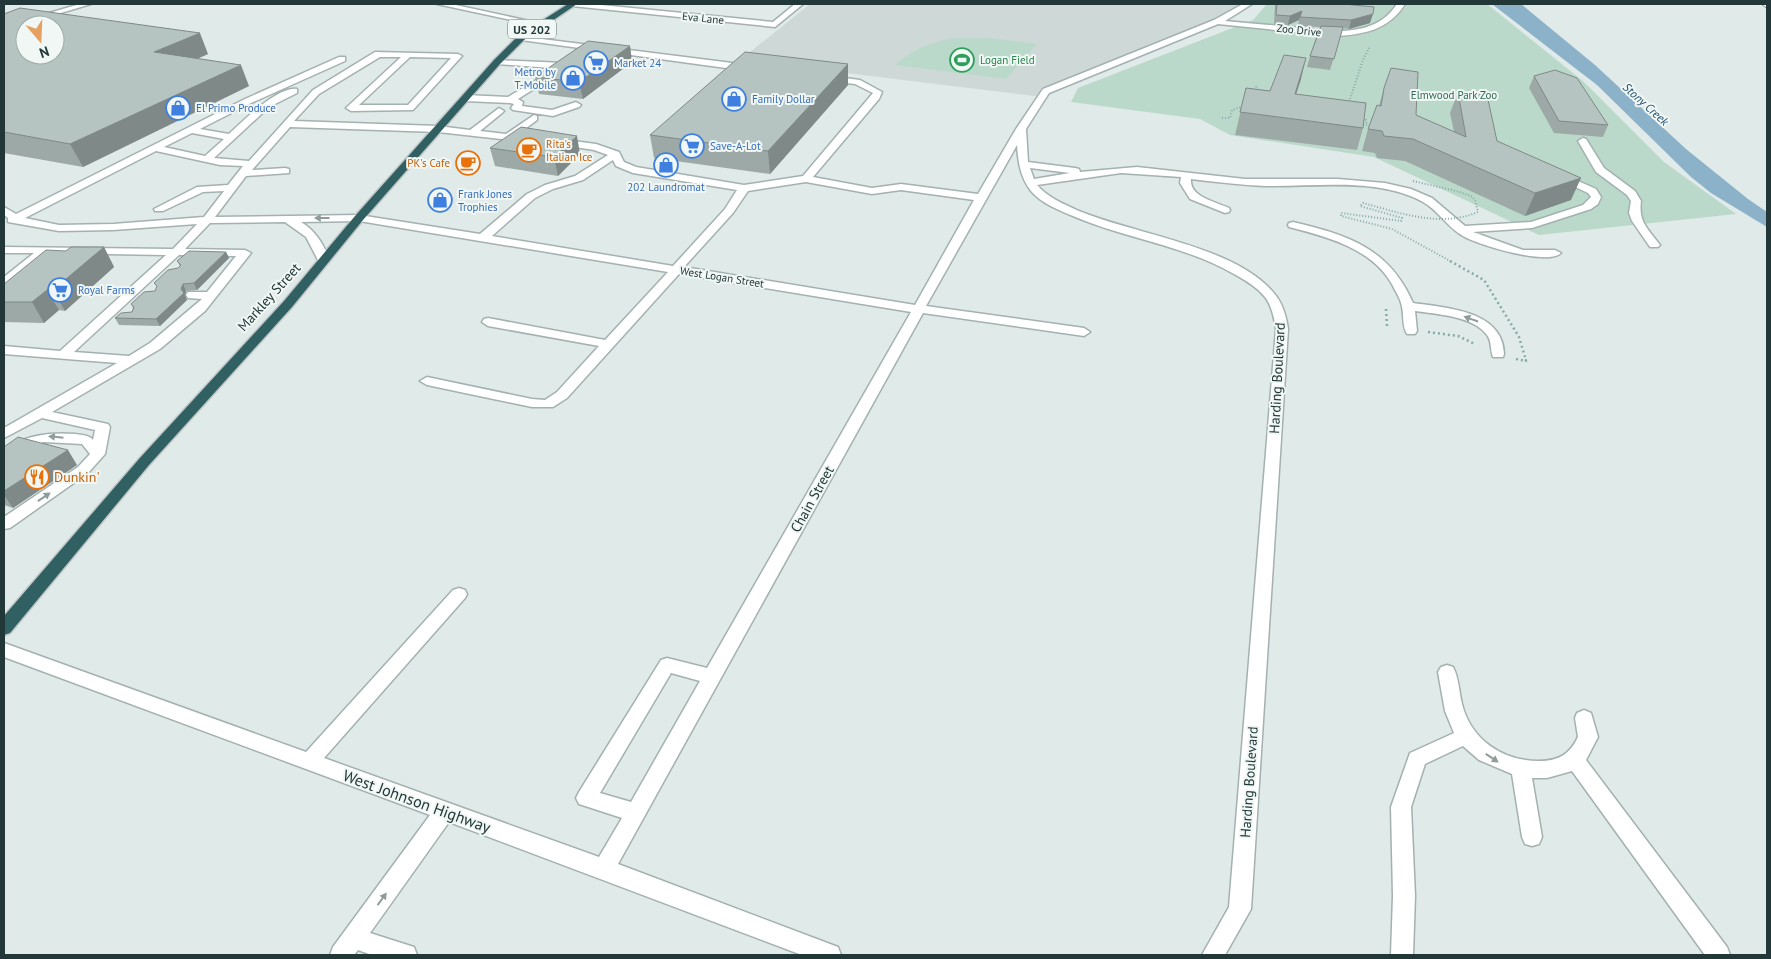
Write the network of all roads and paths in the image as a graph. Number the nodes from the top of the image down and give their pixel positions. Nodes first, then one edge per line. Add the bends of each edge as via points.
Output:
1 (86, 4) edge
2 (441, 4) edge
3 (573, 4) edge
4 (669, 4) edge
5 (799, 4) edge
6 (1248, 4) edge
7 (1402, 4) edge
8 (453, 5) edge
9 (656, 14) junction
10 (1217, 22) junction
11 (539, 24) junction
12 (4, 28) edge
13 (1354, 32) junction
14 (521, 38) junction
15 (593, 48) junction
16 (408, 55) junction
17 (342, 58) dead end
18 (497, 62) junction
19 (571, 62) junction
20 (759, 70) edge
21 (818, 77) edge
22 (1257, 85) dead end
23 (279, 88) junction
24 (296, 90) junction
25 (316, 92) junction
26 (1252, 97) edge
27 (465, 98) junction
28 (510, 100) junction
29 (1343, 103) edge
30 (1250, 104) edge
31 (576, 105) dead end
32 (1243, 107) junction
33 (232, 108) junction
34 (1250, 110) edge
35 (498, 111) dead end
36 (259, 112) junction
37 (534, 118) dead end
38 (1222, 118) dead end
39 (1357, 119) edge
40 (1358, 123) edge
41 (287, 124) junction
42 (1021, 129) junction
43 (190, 130) junction
44 (438, 130) junction
45 (472, 133) junction
46 (231, 137) junction
47 (508, 137) junction
48 (1582, 141) dead end
49 (155, 148) junction
50 (616, 154) junction
51 (207, 159) junction
52 (252, 164) junction
53 (1023, 164) junction
54 (285, 171) dead end
55 (1549, 171) edge
56 (243, 173) junction
57 (1092, 173) junction
58 (1186, 176) junction
59 (806, 178) junction
60 (1413, 181) dead end
61 (1031, 183) junction
62 (232, 188) junction
63 (744, 188) junction
64 (982, 198) junction
65 (159, 209) dead end
66 (4, 210) edge
67 (1225, 210) dead end
68 (285, 218) junction
69 (360, 218) junction
70 (15, 219) junction
71 (207, 220) junction
72 (4, 223) edge
73 (1293, 225) dead end
74 (1462, 230) junction
75 (484, 237) junction
76 (1654, 246) dead end
77 (4, 250) edge
78 (45, 250) junction
79 (176, 252) junction
80 (1554, 253) dead end
81 (324, 260) junction
82 (675, 270) junction
83 (154, 272) junction
84 (169, 272) edge
85 (215, 273) dead end
86 (229, 273) junction
87 (4, 282) edge
88 (131, 293) junction
89 (146, 294) edge
90 (192, 295) dead end
91 (211, 296) junction
92 (1406, 301) junction
93 (918, 309) junction
94 (108, 314) junction
95 (123, 315) edge
96 (170, 317) dead end
97 (189, 318) junction
98 (488, 322) dead end
99 (1411, 330) junction
100 (1084, 332) dead end
101 (607, 344) junction
102 (4, 350) edge
103 (1498, 354) junction
104 (63, 355) junction
105 (131, 360) junction
106 (426, 381) dead end
107 (40, 413) junction
108 (4, 434) edge
109 (98, 454) junction
110 (4, 455) edge
111 (4, 524) edge
112 (459, 594) dead end
113 (4, 628) edge
114 (4, 650) edge
115 (1447, 672) dead end
116 (712, 677) junction
117 (1584, 718) dead end
118 (1466, 736) junction
119 (1575, 760) junction
120 (309, 762) junction
121 (1521, 769) junction
122 (445, 811) junction
123 (636, 813) junction
124 (1532, 837) dead end
125 (604, 869) junction
126 (347, 947) edge
127 (406, 955) edge
128 (830, 955) edge
129 (1214, 955) edge
130 (1402, 955) edge
131 (1719, 955) edge

1 - 12 street
2 - 8 street
3 - 9 street, Eva Lane
3 - 11 highway, Markley Street / US 202
4 - 9 street
5 - 9 street, Eva Lane via 775,25
6 - 10 street
7 - 13 street, Zoo Drive via 1384,24
8 - 11 street
10 - 13 street, Zoo Drive via 1334,34
10 - 42 street via 1046,91
11 - 14 highway, Markley Street / US 202
13 - 29 path via 1374,39 1349,102
14 - 15 street
14 - 18 highway, Markley Street / US 202
15 - 19 street
15 - 20 street
16 - 16 street via 458,56 410,108 351,108
16 - 25 street via 378,54
17 - 23 street
18 - 19 street
18 - 27 highway, Markley Street / US 202
19 - 28 street
21 - 59 street via 857,82 878,92
22 - 26 path
23 - 24 street
23 - 33 street
24 - 25 street
24 - 36 street
25 - 41 street
27 - 28 street
27 - 44 highway, Markley Street / US 202
28 - 31 street via 519,102 516,108 554,113
30 - 32 path
32 - 34 path
32 - 38 path via 1232,110 1230,118
33 - 36 street
33 - 43 street
35 - 45 street
36 - 46 street
37 - 47 street
39 - 40 path via 1366,120 1367,124
41 - 44 street
41 - 52 street
42 - 53 street, Harding Boulevard
42 - 64 street, Chain Street
43 - 46 street
43 - 49 street
44 - 45 street
44 - 69 highway, Markley Street / US 202
45 - 47 street
46 - 51 street
47 - 50 street via 596,147
48 - 76 street via 1600,170 1631,193 1636,201 1634,213 1637,221
49 - 51 street
49 - 70 street
50 - 63 street via 620,164 633,170
50 - 75 street via 579,178 531,196
51 - 52 street
52 - 56 street
53 - 57 street
53 - 61 street, Harding Boulevard
54 - 56 street
55 - 74 street via 1592,191 1596,197 1594,202 1588,207 1532,225
56 - 62 street
57 - 58 street via 1156,170
57 - 61 street
58 - 67 street via 1185,183 1194,197
58 - 74 street via 1244,182 1372,184 1400,188 1428,200
59 - 63 street
59 - 64 street via 872,191 901,187
60 - 103 path, bridge via 1472,196 1478,212 1464,218 1423,218 1364,204 1360,206 1402,218 1401,221 1341,213 1341,216 1392,229 1484,280 1519,337 1526,361
61 - 129 street, Harding Boulevard via 1050,202 1099,224 1211,255 1232,266 1269,294 1278,310 1282,329 1240,909
62 - 65 street via 201,189
62 - 71 street
63 - 82 street via 730,211
64 - 93 street, Chain Street
66 - 70 street
69 -> 68 street, West Logan Street
68 - 71 street, West Logan Street
68 - 81 street via 316,238
69 - 75 street, West Logan Street
69 - 81 highway, Markley Street / US 202
70 - 71 street, West Logan Street via 59,228
70 - 72 street
71 - 79 street
73 - 92 street via 1341,237 1377,259 1389,270
74 - 80 street via 1522,253
75 - 82 street, West Logan Street
77 - 78 street
78 - 79 street
78 - 87 street
79 - 83 street
79 - 86 street via 245,254
81 - 113 highway, Markley Street / US 202 via 144,462
82 - 93 street, West Logan Street
82 - 101 street
83 - 84 street
83 - 88 street
85 - 86 street
86 - 91 street
88 - 89 street
88 - 94 street
90 - 91 street
91 - 97 street
92 - 99 street
92 - 99 path via 1386,298 1387,326
103 -> 92 street via 1493,333 1482,323
93 - 100 street, West Logan Street
93 - 116 street, Chain Street
94 - 95 street
94 - 104 street
96 - 97 street
97 - 105 street via 155,346
98 - 101 street
99 - 103 path via 1458,336
101 - 106 street via 562,395 548,404
102 - 104 street
104 - 105 street
105 - 107 street
107 - 108 street
107 - 109 street via 103,427
109 -> 110 street via 86,440 47,436 22,443
111 -> 109 street via 83,470
112 - 120 street
114 - 120 street, West Johnson Highway
115 - 118 street via 1452,711
116 - 123 street, Chain Street
116 - 123 street via 667,665 586,798
117 - 119 street via 1588,737
118 -> 121 street via 1493,760
118 - 130 street via 1417,759 1401,806
119 - 121 street via 1552,768
119 - 131 street
120 - 122 street, West Johnson Highway
121 - 124 street
122 - 125 street, West Johnson Highway
126 -> 122 street
123 - 125 street, Chain Street
125 - 128 street, West Johnson Highway
126 - 127 street

